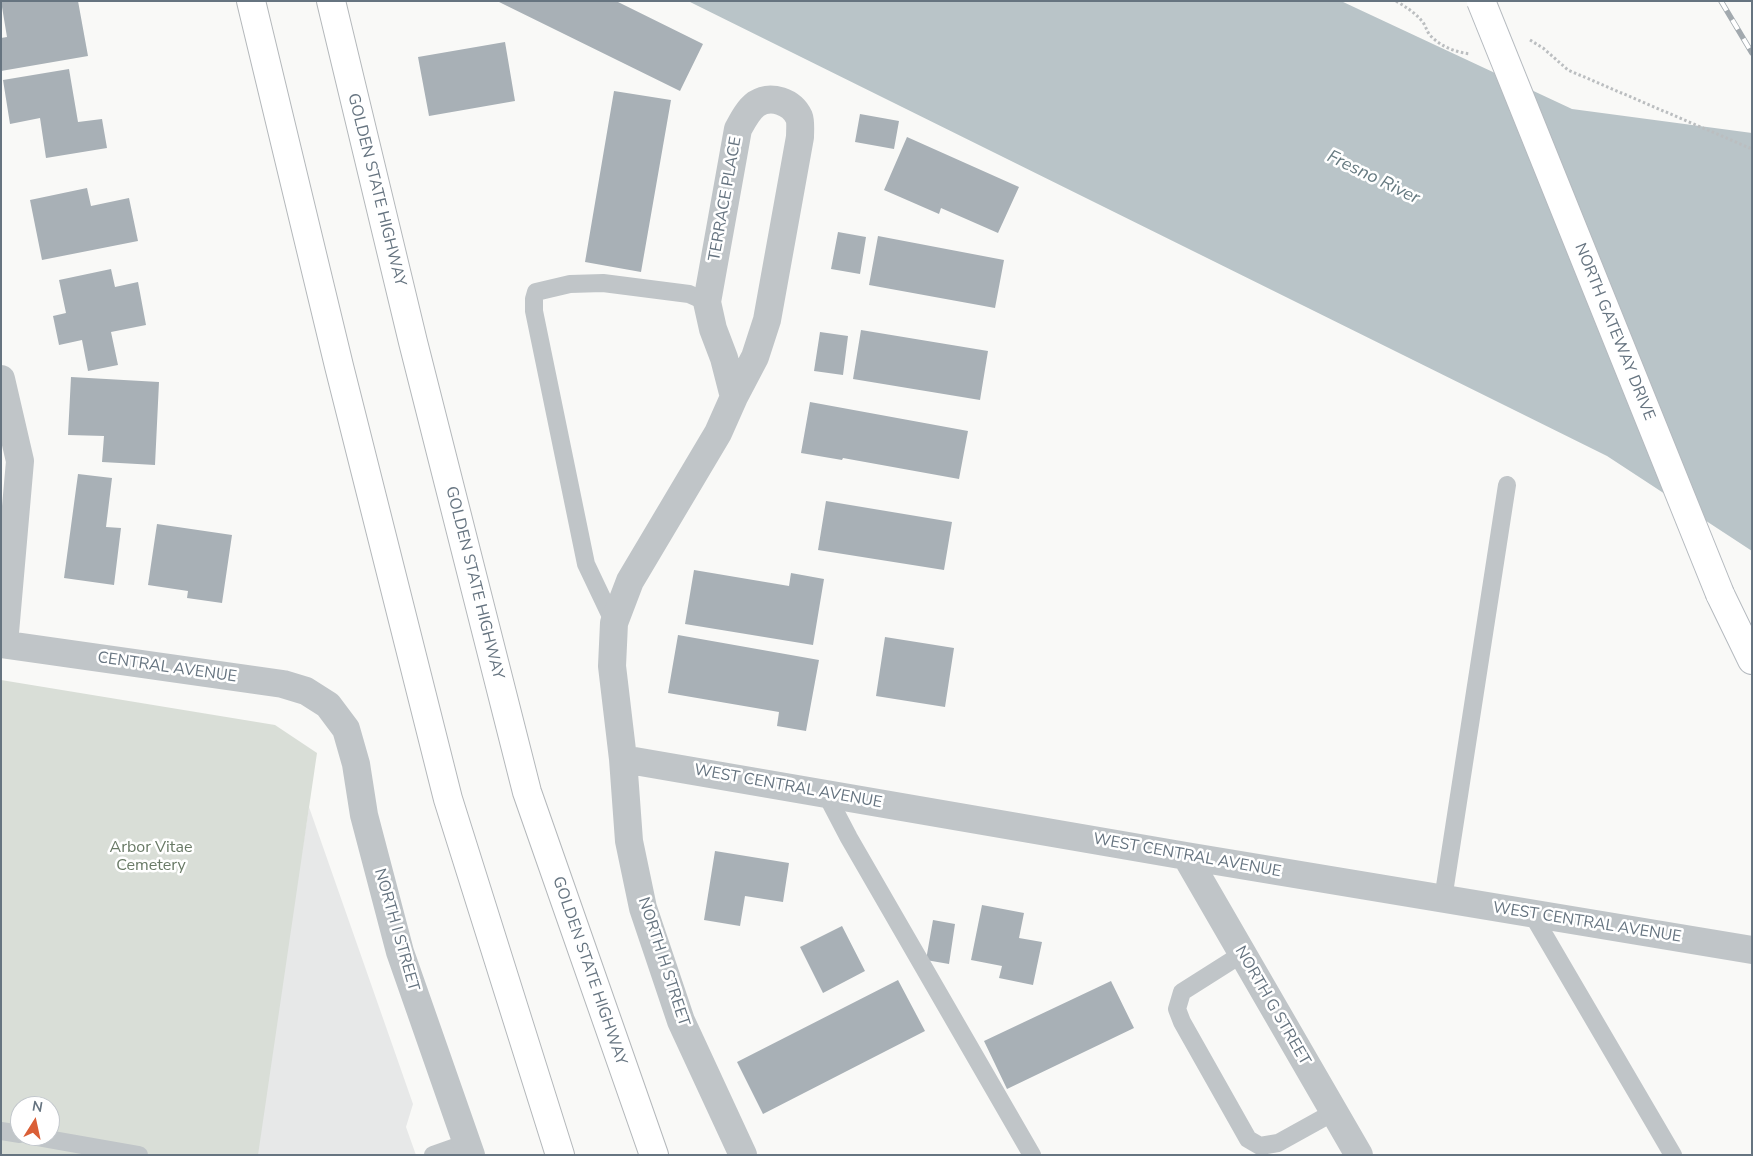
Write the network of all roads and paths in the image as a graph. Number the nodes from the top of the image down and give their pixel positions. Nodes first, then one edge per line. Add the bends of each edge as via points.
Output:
1 (251, 1) edge
2 (331, 1) edge
3 (1396, 1) edge
4 (1481, 1) edge
5 (1522, 40) dead end
6 (1478, 54) dead end
7 (1752, 149) edge
8 (707, 302) junction
9 (1, 379) edge
10 (734, 397) junction
11 (1507, 486) dead end
12 (614, 622) junction
13 (3, 644) edge
14 (1752, 660) edge
15 (328, 705) joint
16 (623, 759) junction
17 (826, 794) junction
18 (1186, 856) junction
19 (1443, 899) junction
20 (1532, 914) junction
21 (1752, 950) edge
22 (1242, 954) junction
23 (1334, 1112) junction
24 (60, 1141) edge
25 (469, 1149) edge
26 (139, 1155) edge
27 (433, 1155) edge
28 (560, 1155) edge
29 (654, 1155) edge
30 (743, 1155) edge
31 (1032, 1155) edge
32 (1359, 1155) edge
33 (1673, 1155) edge

1 - 28 main road via 448,799
2 - 29 main road, GOLDEN STATE HIGHWAY via 526,792
3 - 6 path via 1410,9 1429,34 1444,46 1462,53
4 - 14 main road, NORTH GATEWAY DRIVE, bridge via 1720,594
5 - 7 path via 1530,40 1543,48 1568,70
8 - 10 street, TERRACE PLACE
8 - 10 street, TERRACE PLACE via 738,129 757,103 774,99 790,105 800,118 800,137 767,320 755,357
8 - 12 lane via 689,294 603,282 570,284 536,292 534,311 586,564
9 - 13 street via 20,461
10 - 12 street, TERRACE PLACE via 718,433 630,581
11 - 19 lane
12 - 16 street, TERRACE PLACE via 612,666
13 - 15 street, CENTRAL AVENUE via 283,684 306,691
15 - 25 street, NORTH I STREET via 346,730 356,764 364,816 400,952
16 - 17 street, WEST CENTRAL AVENUE
16 - 30 street, NORTH H STREET via 629,841 643,908 681,1021
17 - 18 street, WEST CENTRAL AVENUE
17 - 31 lane
18 - 19 street, WEST CENTRAL AVENUE
18 - 22 street, NORTH G STREET
19 - 20 street, WEST CENTRAL AVENUE
20 - 21 street, WEST CENTRAL AVENUE
20 - 33 lane
22 - 23 street, NORTH G STREET
22 - 23 lane via 1182,992 1177,1008 1248,1139 1260,1146 1278,1143
23 - 32 street, NORTH G STREET
24 - 26 lane
25 - 27 lane

